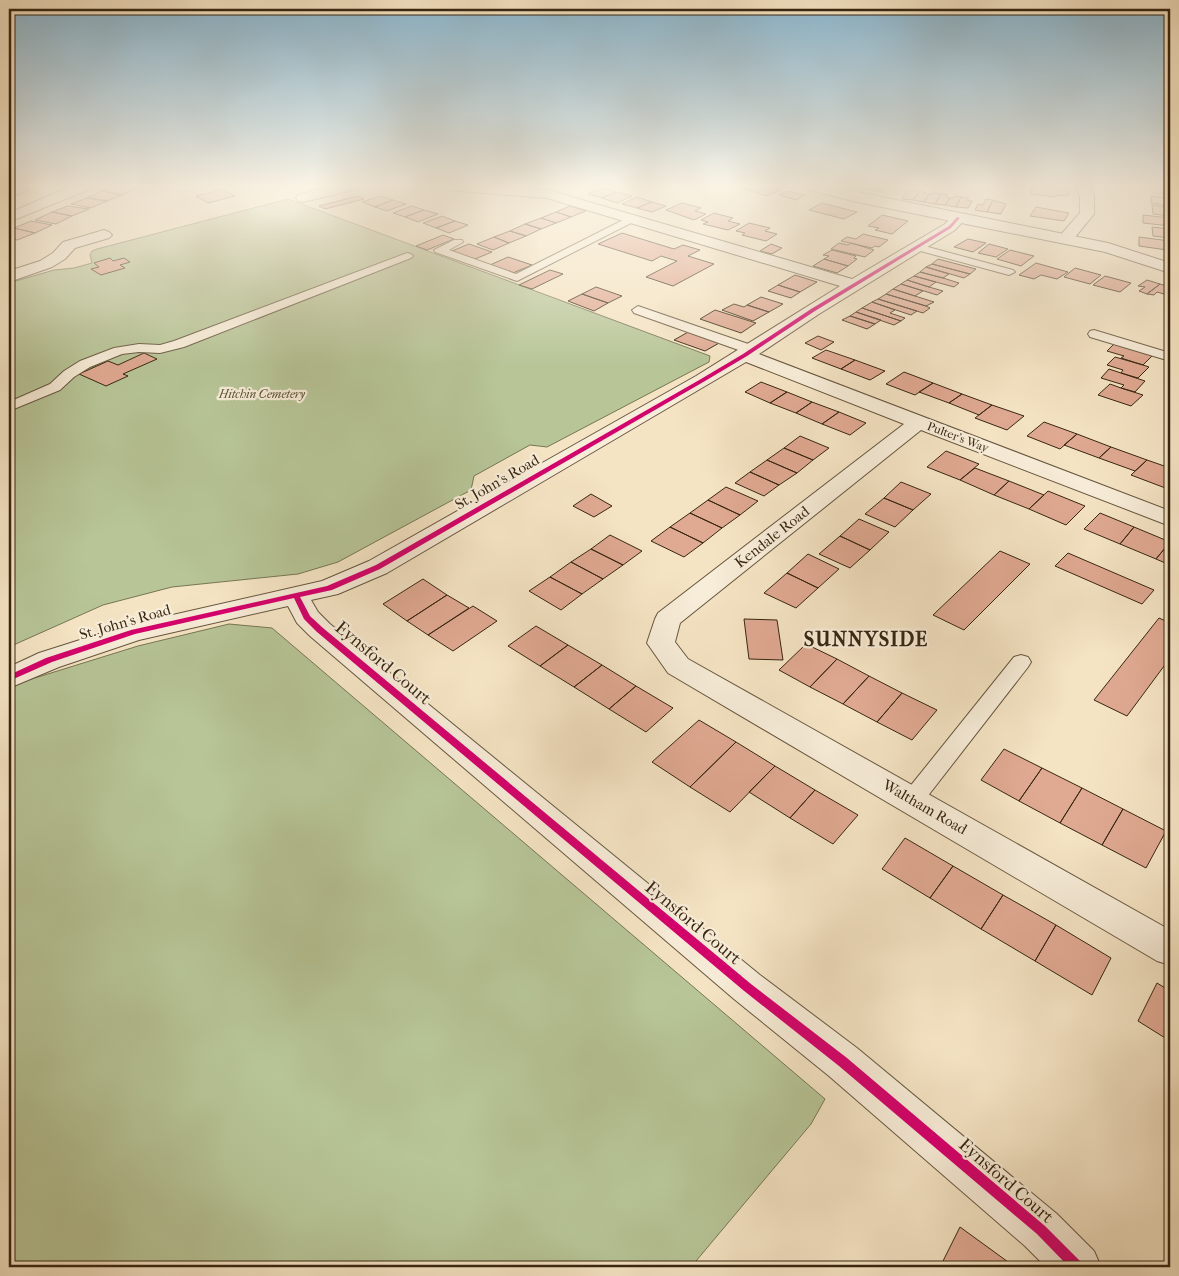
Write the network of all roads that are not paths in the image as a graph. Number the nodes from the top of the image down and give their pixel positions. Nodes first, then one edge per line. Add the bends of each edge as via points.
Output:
1 (69, 246) edge
2 (450, 246) edge
3 (580, 246) edge
4 (721, 246) edge
5 (1096, 246) edge
6 (917, 247) joint
7 (406, 256) dead end
8 (490, 258) dead end
9 (477, 264) junction
10 (1170, 268) edge
11 (1009, 272) dead end
12 (9, 277) edge
13 (855, 285) junction
14 (638, 310) dead end
15 (1094, 334) dead end
16 (748, 353) junction
17 (1170, 357) edge
18 (9, 407) edge
19 (919, 422) junction
20 (1170, 519) edge
21 (296, 596) junction
22 (1021, 662) dead end
23 (678, 666) joint
24 (9, 678) edge
25 (912, 800) junction
26 (1170, 949) edge
27 (1078, 1267) edge

1 - 12 street via 46,264
2 - 9 lane via 439,250
3 - 9 lane via 517,278
4 - 13 street
5 - 10 street
6 - 11 lane
6 - 13 street, St. John's Road
7 - 18 lane via 179,344 160,349 120,351 85,364 55,387
8 - 9 lane
13 - 16 street, St. John's Road
14 - 16 lane
15 - 17 lane
16 - 19 street, Pulter's Way
16 - 21 street, St. John's Road via 378,567 329,588
19 - 20 street, Pulter's Way
19 - 23 street, Kendale Road via 668,619 661,643
21 - 24 street, St. John's Road via 134,632 49,660
21 - 27 street, Eynsford Court via 307,616 320,630 746,987 843,1062 1041,1230
22 - 25 lane
23 - 25 street, Waltham Road
25 - 26 street, Waltham Road

